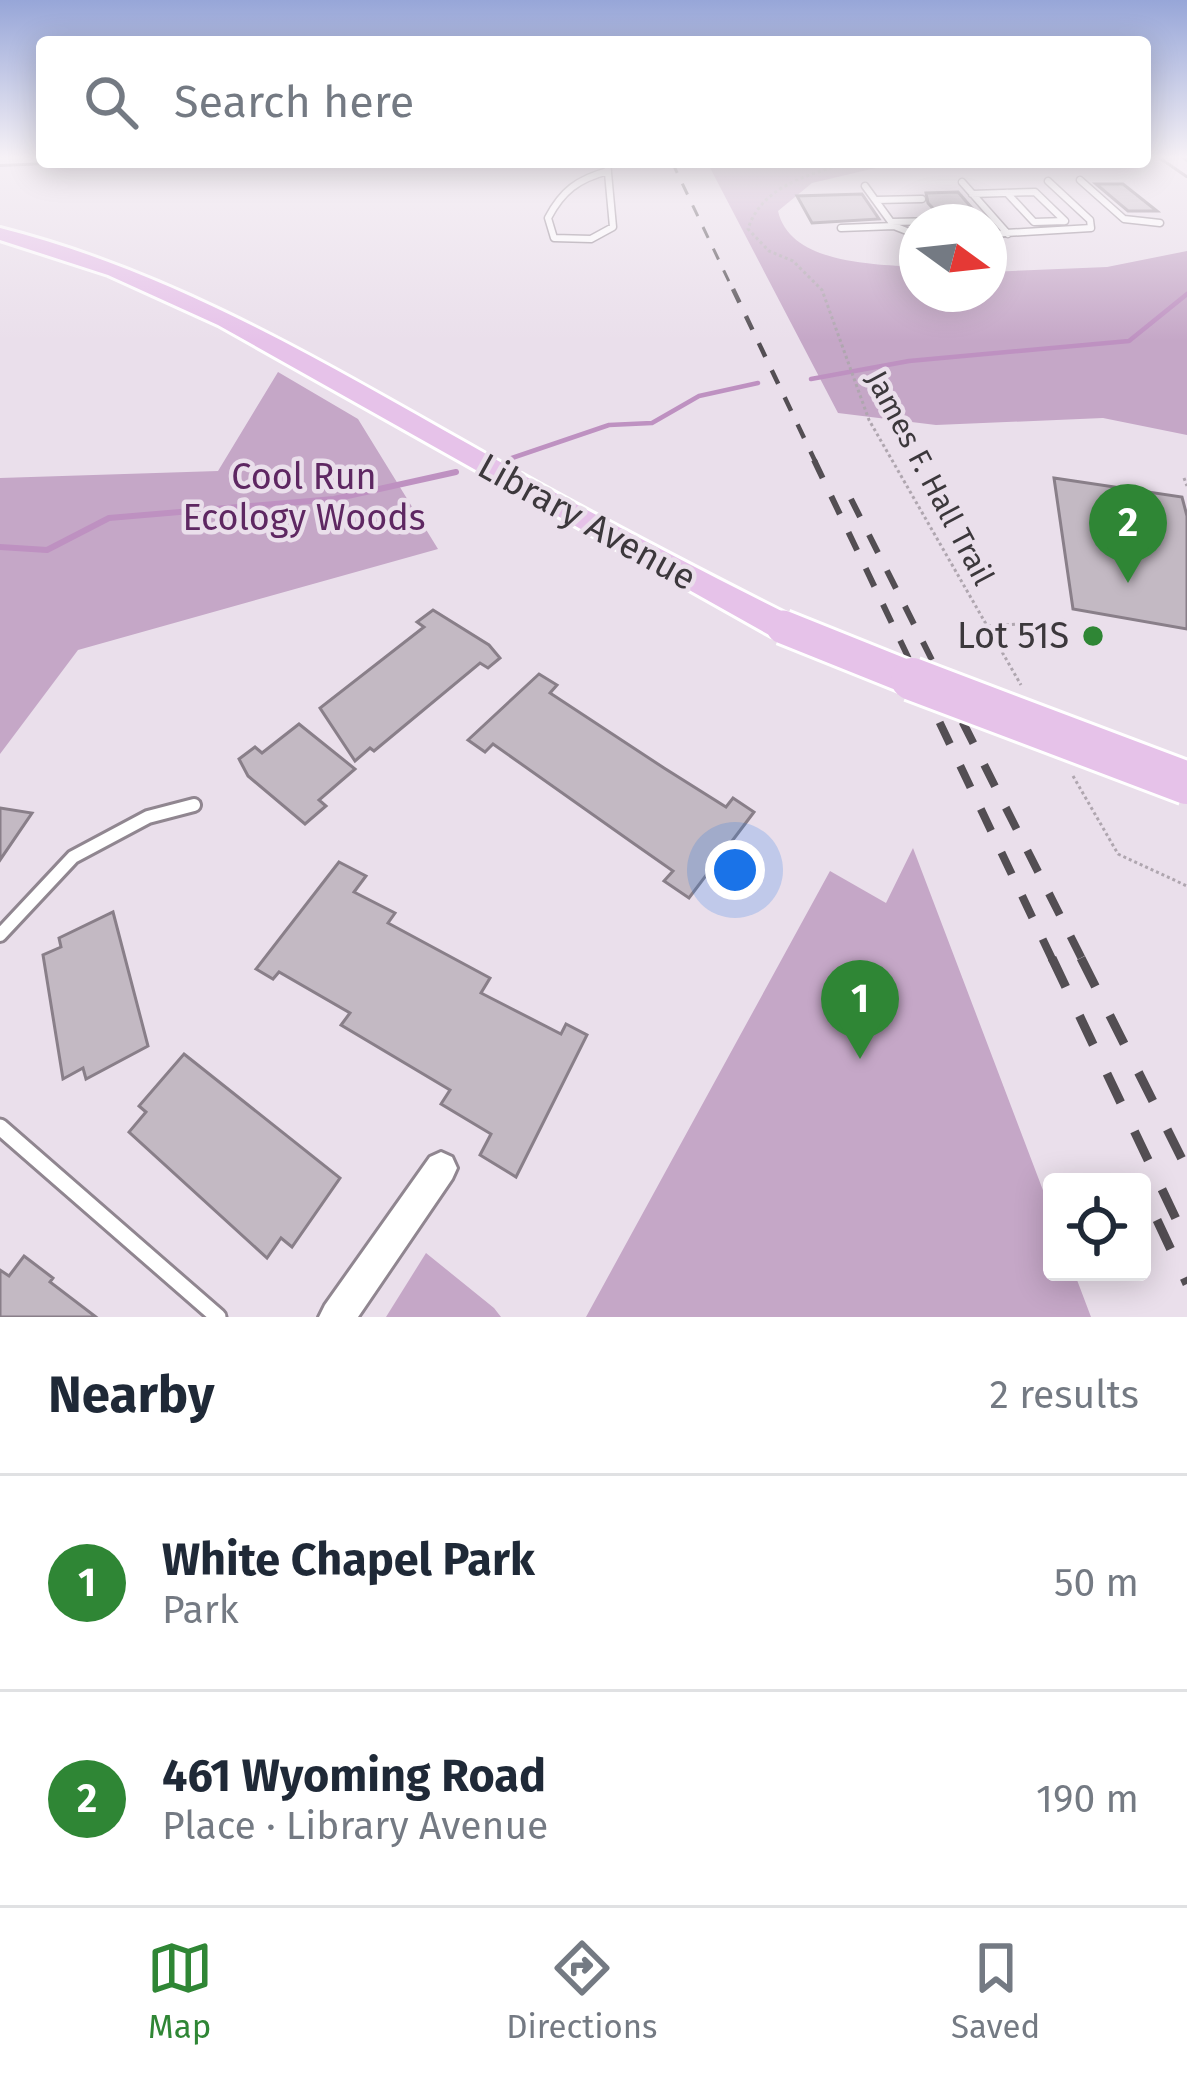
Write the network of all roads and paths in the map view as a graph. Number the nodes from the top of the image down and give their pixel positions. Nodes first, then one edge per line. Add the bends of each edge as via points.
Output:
1 (548, 218) edge
2 (612, 218) edge
3 (754, 218) edge
4 (889, 218) edge
5 (994, 218) edge
6 (1031, 218) edge
7 (1062, 218) edge
8 (1088, 218) edge
9 (1123, 218) edge
10 (1160, 223) dead end
11 (893, 224) junction
12 (899, 224) edge
13 (899, 227) edge
14 (841, 228) dead end
15 (0, 234) edge
16 (1008, 234) joint
17 (1184, 478) edge
18 (1187, 486) edge
19 (1035, 623) dead end
20 (1187, 783) edge
21 (194, 805) dead end
22 (0, 935) edge
23 (0, 1127) edge
24 (440, 1168) dead end
25 (218, 1317) edge
26 (337, 1317) edge

1 - 2 lane via 554,238 591,238 613,227
3 - 19 path, James F. Hall Trail via 748,225 762,246 816,282 903,486 986,626
4 - 11 lane
5 - 16 lane
6 - 7 lane
8 - 16 lane via 1090,228
9 - 10 lane
11 - 12 lane
11 - 13 lane
11 - 14 lane
15 - 20 main road, Library Avenue, bridge via 108,268 250,331 783,627
17 - 18 path
21 - 22 lane via 148,818 73,857
23 - 25 lane
24 - 26 street

